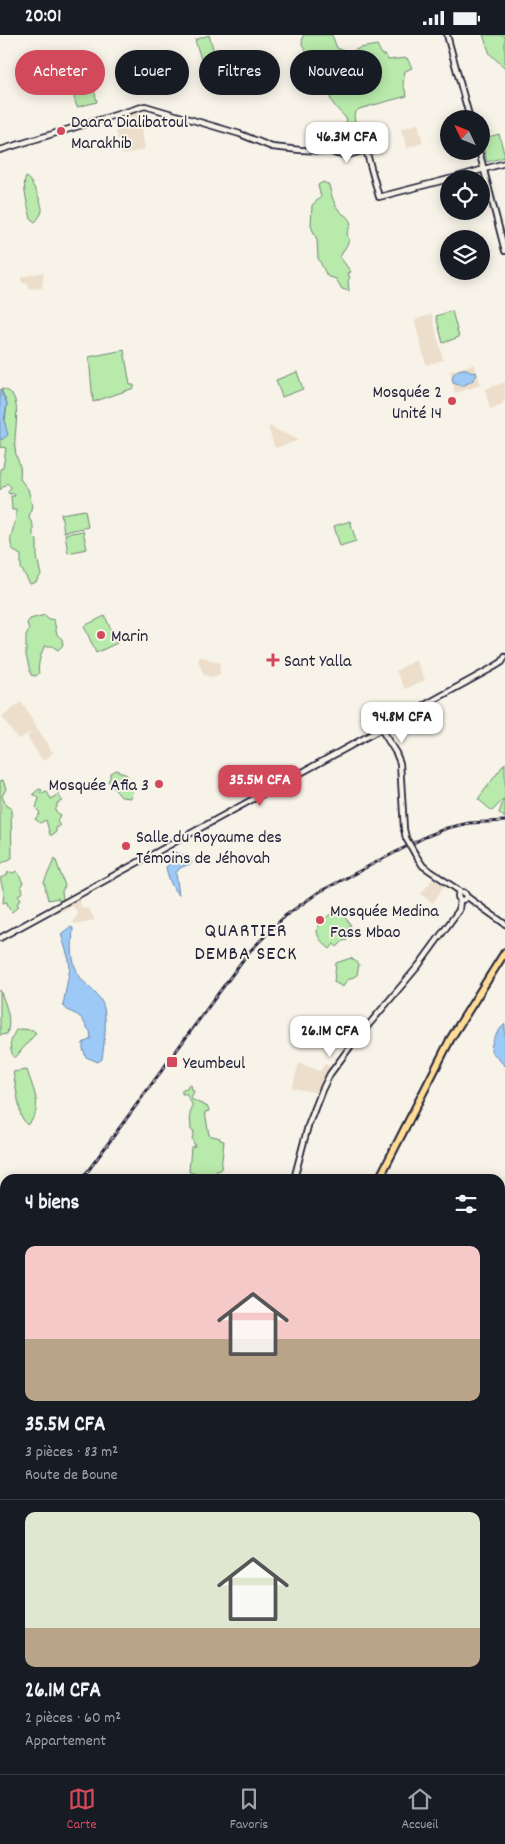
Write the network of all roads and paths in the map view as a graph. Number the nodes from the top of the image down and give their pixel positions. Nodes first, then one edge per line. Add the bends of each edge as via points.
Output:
1 (447, 35) edge
2 (468, 110) edge
3 (0, 150) edge
4 (482, 160) edge
5 (505, 163) edge
6 (484, 169) junction
7 (480, 170) edge
8 (440, 181) edge
9 (505, 251) edge
10 (505, 657) edge
11 (381, 729) junction
12 (461, 897) junction
13 (505, 924) edge
14 (0, 938) edge
15 (505, 952) edge
16 (505, 957) edge
17 (295, 1174) edge
18 (383, 1174) edge
19 (383, 1174) edge

1 - 2 street
3 - 8 street via 145,106 240,134 272,147 348,155 366,150 380,197
4 - 6 street
5 - 6 street
6 - 7 street
6 - 9 street
10 - 11 street via 494,667
11 - 12 street, bridge via 399,759 406,838 423,866
11 - 14 street
12 - 13 street
12 - 17 street via 459,910 419,965 330,1074 308,1126
15 - 18 highway via 451,1038
16 - 19 highway via 439,1068

